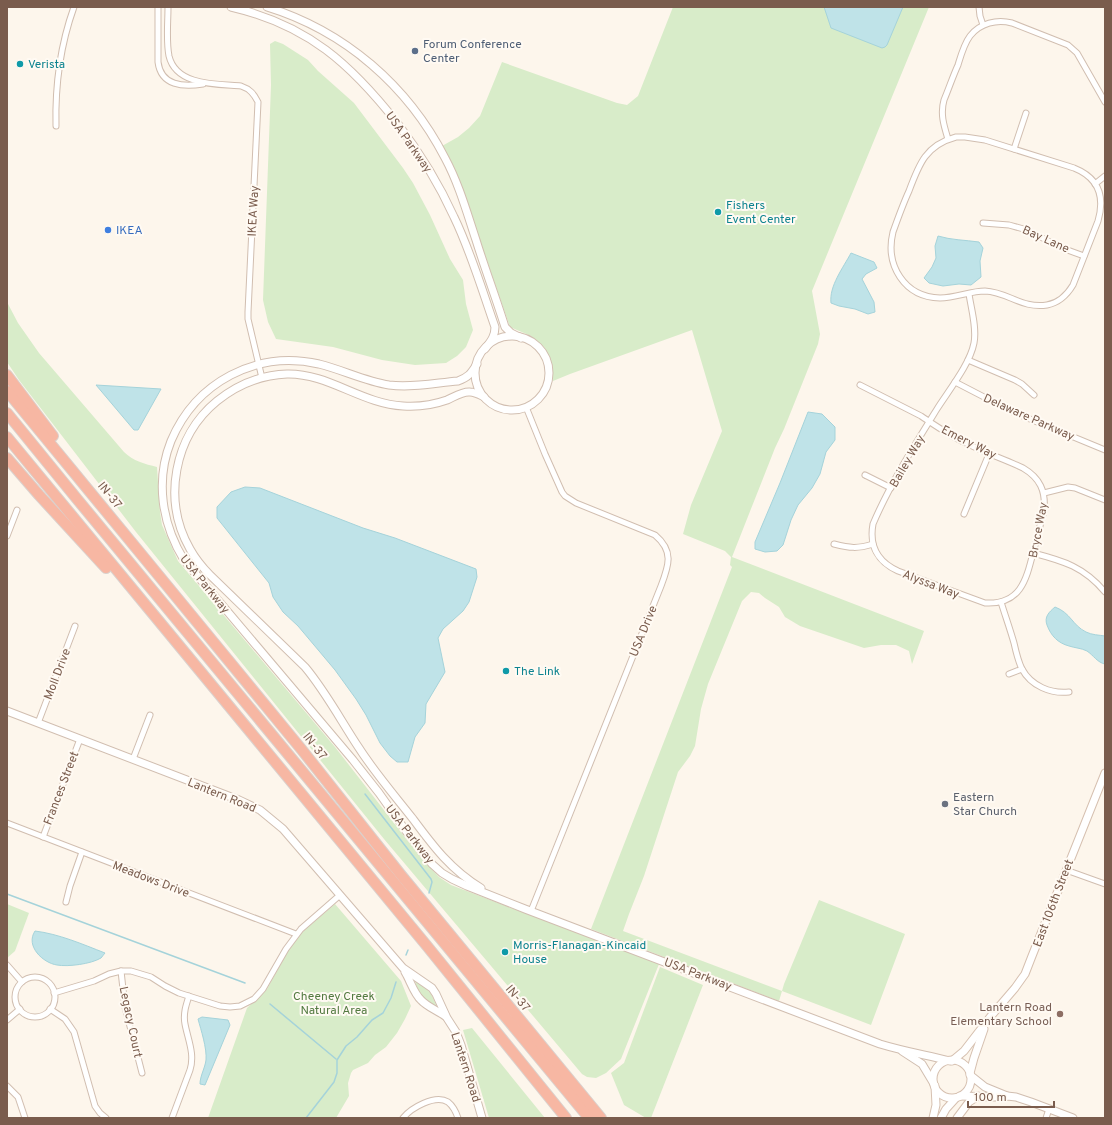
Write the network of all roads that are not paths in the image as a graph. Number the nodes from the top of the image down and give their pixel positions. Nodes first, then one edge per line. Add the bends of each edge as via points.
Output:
1 (74, 7) edge
2 (158, 7) edge
3 (168, 7) edge
4 (231, 7) edge
5 (267, 7) edge
6 (979, 7) edge
7 (983, 25) junction
8 (206, 84) junction
9 (1105, 102) edge
10 (1026, 113) dead end
11 (56, 126) dead end
12 (948, 140) junction
13 (1014, 149) junction
14 (1105, 176) edge
15 (1095, 184) junction
16 (983, 223) dead end
17 (1084, 256) junction
18 (969, 294) junction
19 (521, 338) junction
20 (485, 349) junction
21 (968, 360) junction
22 (259, 364) junction
23 (477, 364) junction
24 (7, 375) edge
25 (262, 378) junction
26 (954, 382) junction
27 (860, 385) dead end
28 (7, 391) edge
29 (1034, 395) dead end
30 (484, 397) junction
31 (526, 407) junction
32 (7, 413) edge
33 (929, 421) junction
34 (7, 437) edge
35 (1105, 450) edge
36 (989, 454) junction
37 (7, 458) edge
38 (1010, 462) joint
39 (72, 468) junction
40 (865, 475) dead end
41 (891, 488) junction
42 (1044, 493) junction
43 (1105, 500) edge
44 (17, 510) dead end
45 (964, 514) dead end
46 (7, 536) edge
47 (834, 544) dead end
48 (873, 544) junction
49 (1033, 553) junction
50 (1105, 592) edge
51 (1001, 602) junction
52 (75, 626) dead end
53 (177, 644) junction
54 (1022, 669) junction
55 (1009, 674) dead end
56 (1069, 692) dead end
57 (7, 711) edge
58 (150, 715) dead end
59 (38, 723) junction
60 (80, 739) junction
61 (133, 759) junction
62 (1105, 773) edge
63 (7, 823) edge
64 (43, 837) junction
65 (82, 852) junction
66 (1066, 870) junction
67 (1105, 884) edge
68 (340, 895) junction
69 (496, 898) junction
70 (66, 902) dead end
71 (530, 911) junction
72 (296, 934) junction
73 (7, 965) edge
74 (403, 968) junction
75 (121, 971) junction
76 (22, 982) junction
77 (54, 993) junction
78 (189, 996) junction
79 (20, 1009) junction
80 (50, 1009) junction
81 (447, 1018) junction
82 (7, 1020) edge
83 (986, 1023) junction
84 (900, 1050) junction
85 (951, 1061) junction
86 (142, 1073) dead end
87 (970, 1074) junction
88 (934, 1085) junction
89 (7, 1086) edge
90 (978, 1096) junction
91 (1007, 1096) junction
92 (958, 1097) junction
93 (1049, 1109) junction
94 (25, 1118) edge
95 (106, 1118) edge
96 (172, 1118) edge
97 (403, 1118) edge
98 (458, 1118) edge
99 (482, 1118) edge
100 (566, 1118) edge
101 (589, 1118) edge
102 (601, 1118) edge
103 (933, 1118) edge
104 (941, 1118) edge
105 (957, 1118) edge
106 (1046, 1118) edge
107 (1073, 1118) edge

1 - 11 street via 60,58
2 - 8 street, IKEA Way via 158,62 162,75 180,85
3 - 8 street, IKEA Way via 169,57 177,71 190,80
4 - 20 street, USA Parkway via 278,22 324,48 358,77 403,131 443,194 469,252 495,327 492,340
5 - 19 street, USA Parkway via 303,20 343,43 383,74 411,104 434,137 446,160 505,327
6 - 7 street
7 - 9 street via 1006,22 1068,45 1077,53
7 - 12 street via 966,42 942,106
8 - 22 street, IKEA Way via 241,86 251,91 258,102 248,318
10 - 13 street
12 - 13 street via 974,138
12 - 18 street via 931,150 916,171 893,232 891,258 902,279 921,294 942,298
13 - 15 street via 1081,170
14 - 15 street
15 - 17 street via 1100,195 1101,210
16 - 17 street, Bay Lane via 1009,225 1027,230
17 - 18 street via 1069,291 1051,304 1028,305 992,292
18 - 21 street, Bailey Way via 974,341
19 - 20 street, USA Parkway via 499,339
19 - 31 street, USA Parkway via 537,347 545,358 548,370 545,389 537,400
20 - 23 street, USA Parkway
21 - 26 street, Bailey Way
21 - 29 street via 1015,380
22 - 23 street, USA Parkway via 309,362 372,381 406,386 458,381 468,377
22 - 25 street, IKEA Way
22 - 69 street, USA Parkway via 234,373 203,394 176,431 166,458 162,486 166,521 174,542 184,560 353,760 432,864 452,879
23 - 30 street, USA Parkway via 476,382
24 - 39 highway via 63,449
25 - 30 street, USA Parkway via 288,374 308,376 368,399 396,405 430,404 469,391
25 - 69 street, USA Parkway via 236,388 215,403 193,427 186,439 177,466 175,485 176,511 185,539 204,568 313,677 360,750 442,857 467,880
26 - 33 street, Bailey Way
26 - 35 street, Delaware Parkway via 1013,412
27 - 33 street, Emery Way
28 - 39 highway, IN-37
30 - 31 street, USA Parkway via 504,409
31 - 71 street, USA Drive via 556,481 565,496 576,503 655,535 666,547 669,563
32 - 101 highway
33 - 36 street, Emery Way
33 - 41 street, Bailey Way
34 - 53 highway
36 - 38 street, Emery Way
36 - 45 street
37 - 53 highway
38 - 42 street, Bryce Way via 1030,472 1040,483
39 - 102 highway, IN-37
40 - 41 street
41 - 48 street, Bailey Way via 873,524
42 - 43 street via 1068,487
42 - 49 street, Bryce Way via 1044,511
44 - 46 street
47 - 48 street via 856,548
48 - 51 street, Alyssa Way via 884,563 898,571 985,603
49 - 50 street via 1074,566
49 - 51 street, Bryce Way via 1026,579 1020,590
51 - 54 street
52 - 59 street, Moll Drive
53 - 100 highway
54 - 55 street
54 - 56 street via 1037,686 1050,691
57 - 59 street, Lantern Road
58 - 61 street
59 - 60 street, Lantern Road
60 - 61 street, Lantern Road
60 - 64 street, Frances Street
61 - 68 street, Lantern Road via 260,810 283,829
62 - 66 street, East 106th Street
63 - 64 street, Meadows Drive
64 - 65 street, Meadows Drive
65 - 70 street
65 - 72 street, Meadows Drive
66 - 67 street
66 - 83 street, East 106th Street via 1026,970 1015,988
68 - 72 street
68 - 74 street, Lantern Road
69 - 71 street, USA Parkway
71 - 84 street, USA Parkway
72 - 78 street via 263,989 250,1001 240,1006 226,1007
73 - 76 street
74 - 81 street, Lantern Road via 419,998
74 - 81 street, Lantern Road via 432,988
75 - 77 street
75 - 78 street via 151,977
75 - 86 street, Legacy Court via 125,1007
76 - 77 street via 32,977 43,979 54,989
76 - 79 street via 15,996
77 - 80 street via 55,1000
78 - 96 street via 185,1020 192,1048 192,1062
79 - 80 street via 25,1014 35,1017
79 - 82 street
80 - 95 street via 66,1019 74,1032 95,1106
81 - 99 street, Lantern Road via 461,1044
83 - 85 street, East 106th Street via 964,1051
83 - 87 street, East 106th Street
84 - 85 street, USA Parkway
84 - 88 street, USA Parkway via 922,1064
85 - 87 street via 964,1065
85 - 88 street via 941,1064 937,1069
87 - 91 street via 985,1087
87 - 92 street via 969,1088
88 - 92 street via 943,1096
88 - 103 street via 936,1105
89 - 94 street via 18,1097
90 - 91 street
90 - 92 street
90 - 105 street via 969,1102
91 - 93 street
92 - 104 street
93 - 106 street
93 - 107 street
97 - 98 street via 421,1104 435,1100 445,1101 452,1106

